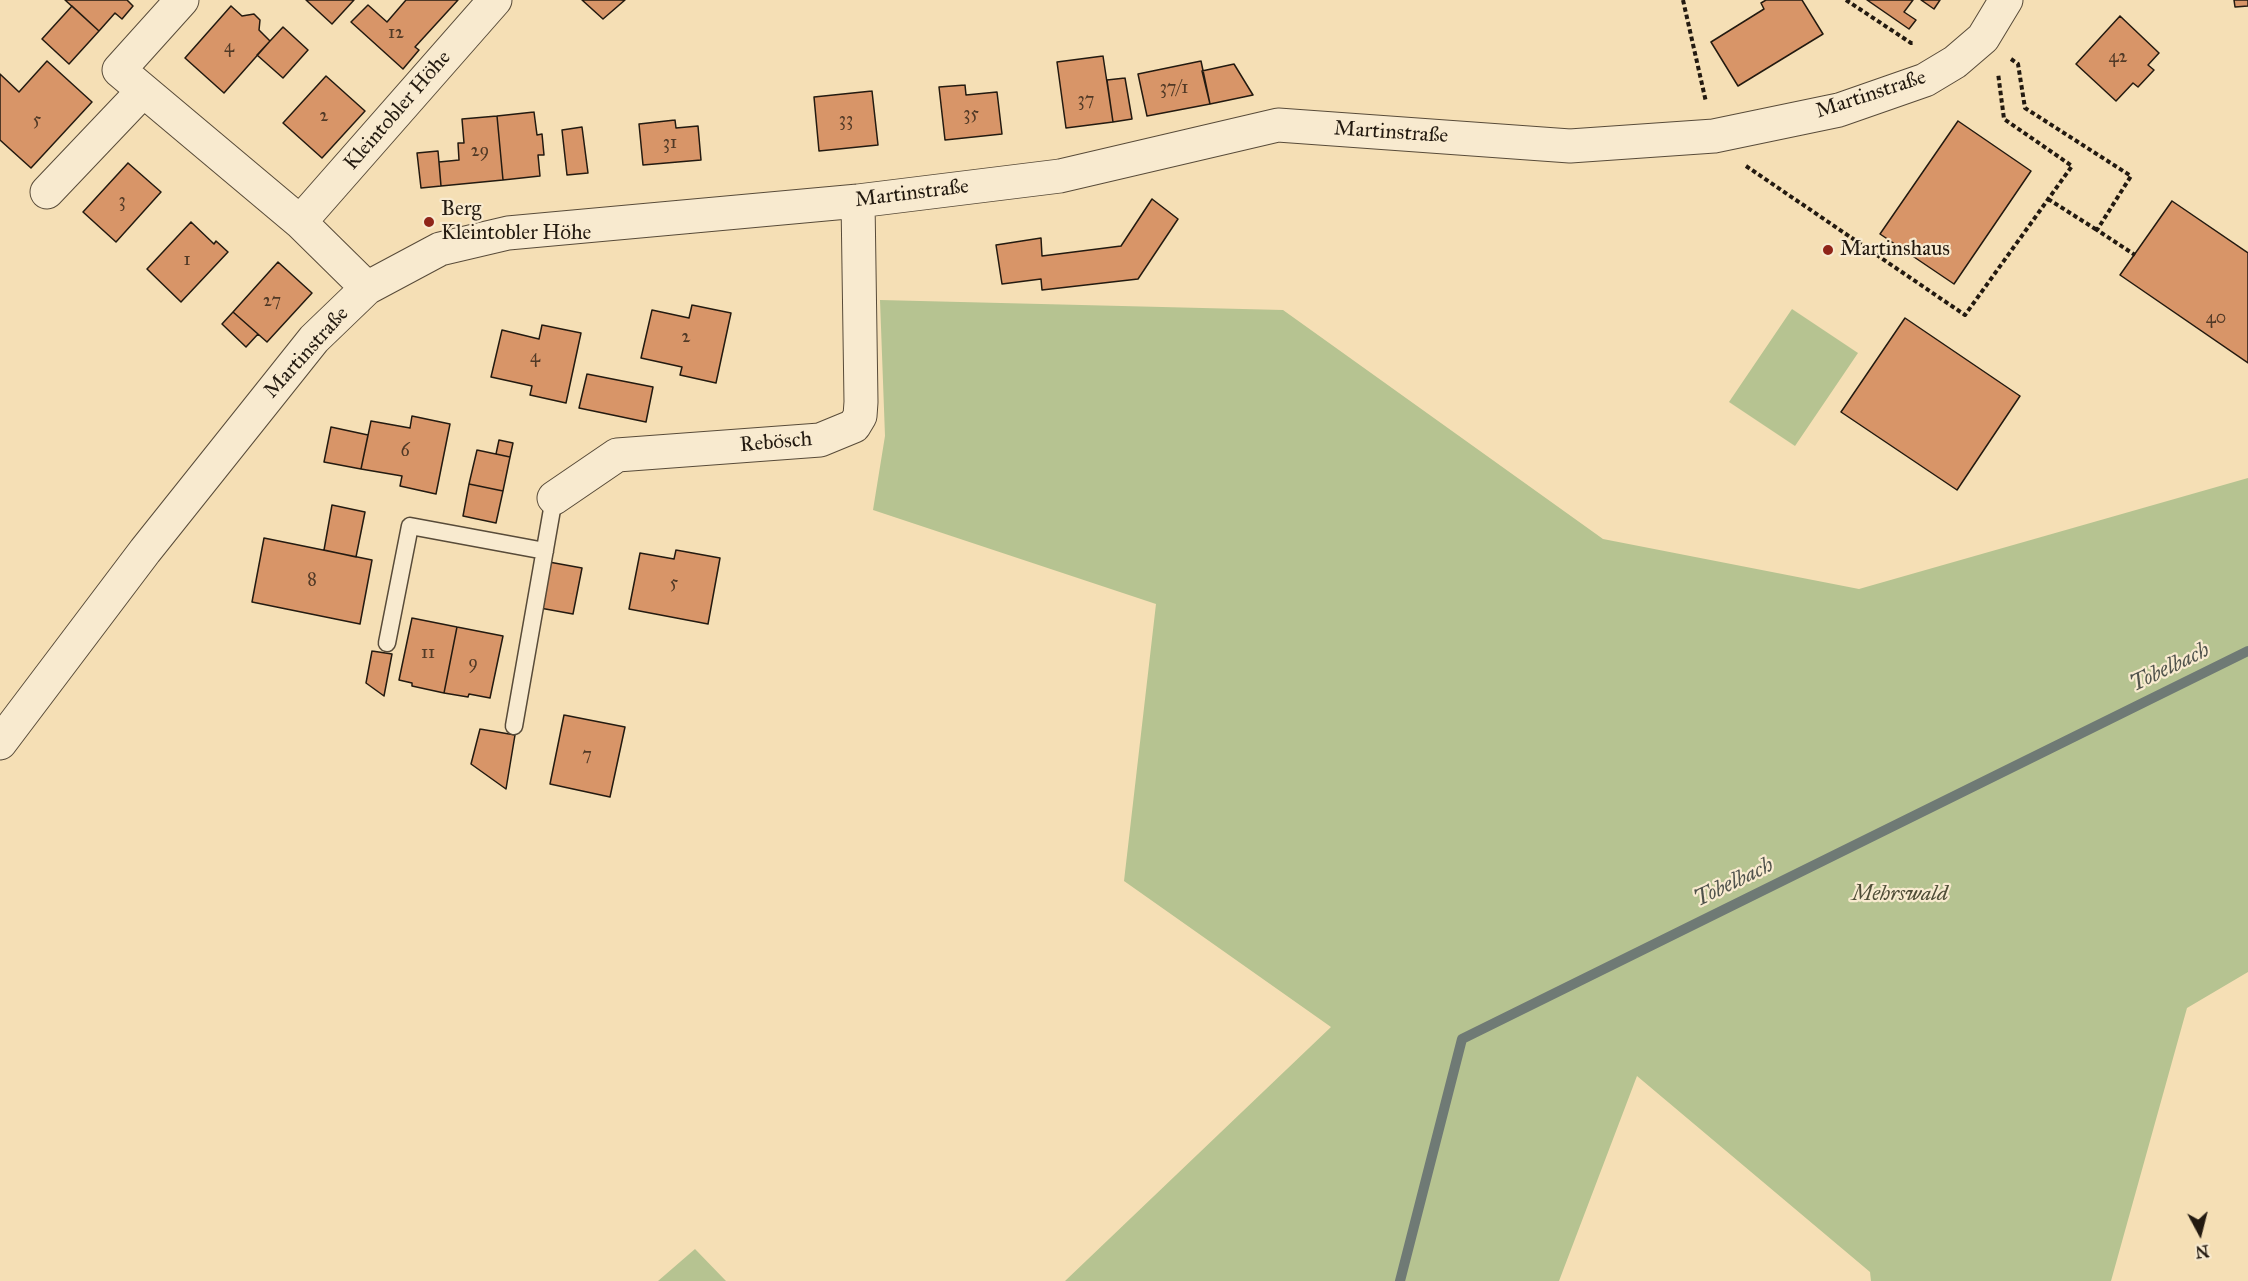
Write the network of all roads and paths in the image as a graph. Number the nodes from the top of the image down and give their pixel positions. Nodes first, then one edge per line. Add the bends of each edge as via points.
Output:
1 (182, 0) edge
2 (495, 0) edge
3 (1683, 0) edge
4 (1846, 0) edge
5 (2006, 0) edge
6 (1921, 42) dead end
7 (1988, 42) junction
8 (143, 91) junction
9 (1714, 136) junction
10 (47, 192) dead end
11 (2048, 199) junction
12 (858, 201) junction
13 (300, 222) junction
14 (2097, 230) junction
15 (2135, 255) dead end
16 (367, 288) junction
17 (554, 498) joint
18 (544, 551) junction
19 (387, 643) dead end
20 (514, 726) dead end
21 (0, 743) edge

1 - 8 street via 119,70
2 - 13 street, Kleintobler Höhe
3 - 9 path
4 - 6 path via 1911,43
5 - 7 street, Martinstraße
7 - 9 street, Martinstraße via 1925,80 1839,110
7 - 11 path via 2004,119 2072,166
7 - 14 path via 2018,64 2025,108 2130,176
8 - 10 street
8 - 13 street
9 - 11 path via 1739,161 1965,315
9 - 12 street, Martinstraße via 1569,146 1278,125 1060,176
11 - 14 path
12 - 16 street, Martinstraße via 508,233 440,249
12 - 17 street, Rebösch via 861,402 854,426 820,440 618,455
13 - 16 street
14 - 15 path
16 - 21 street, Martinstraße via 314,339 145,550
17 - 18 lane
18 - 19 lane via 410,526
18 - 20 lane

